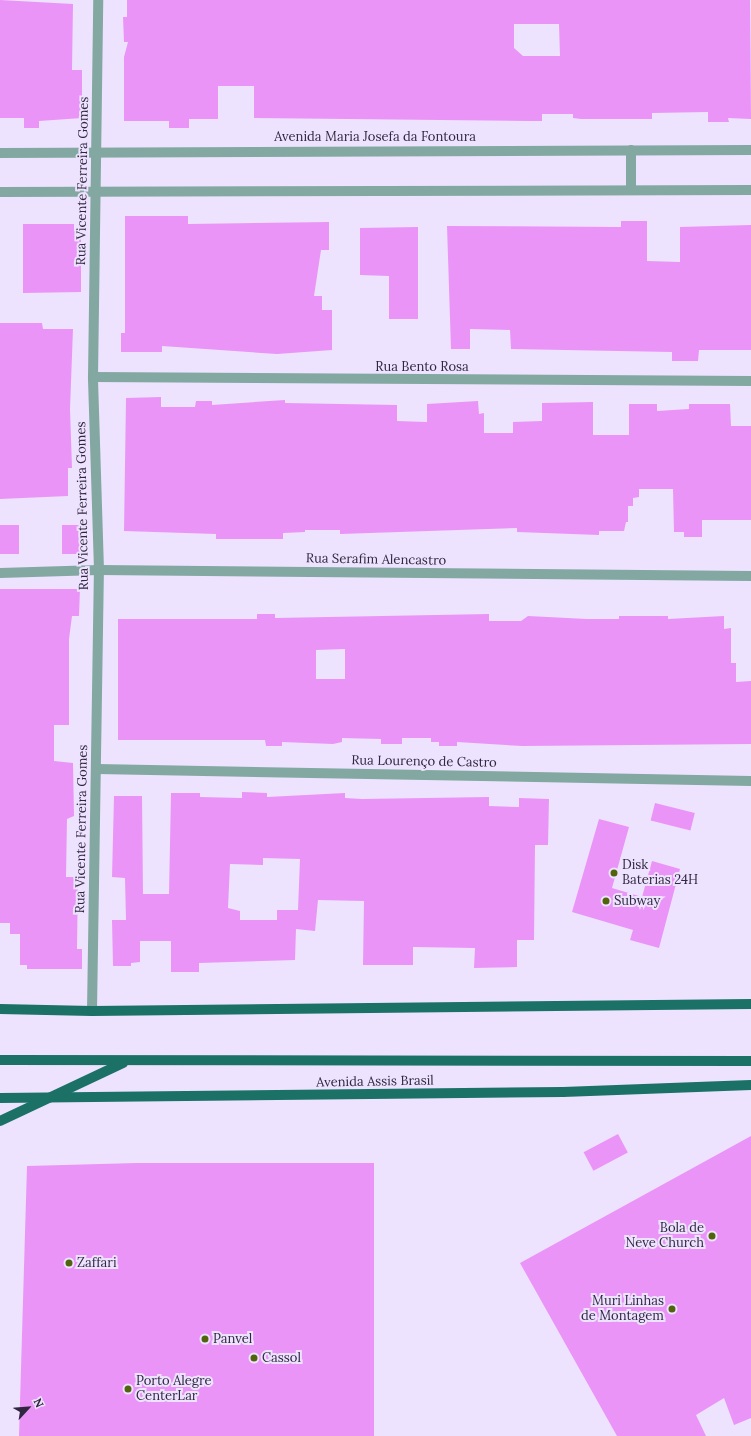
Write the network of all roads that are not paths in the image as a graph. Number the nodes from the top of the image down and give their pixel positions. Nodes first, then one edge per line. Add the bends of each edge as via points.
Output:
1 (98, 0) edge
2 (631, 150) junction
3 (751, 150) edge
4 (97, 152) junction
5 (0, 153) edge
6 (631, 190) junction
7 (751, 190) edge
8 (0, 192) edge
9 (96, 192) junction
10 (93, 377) junction
11 (751, 381) edge
12 (99, 570) junction
13 (0, 573) edge
14 (751, 576) edge
15 (97, 769) junction
16 (751, 781) edge
17 (751, 1004) edge
18 (0, 1008) edge
19 (92, 1011) junction
20 (0, 1060) edge
21 (125, 1061) junction
22 (751, 1061) edge
23 (751, 1085) edge
24 (0, 1098) edge
25 (51, 1098) junction
26 (0, 1121) edge

1 - 4 street, Rua Vicente Ferreira Gomes
2 - 3 street, Avenida Maria Josefa da Fontoura
2 - 4 street, Avenida Maria Josefa da Fontoura
2 - 6 street
4 - 5 street, Avenida Maria Josefa da Fontoura
4 - 9 street, Rua Vicente Ferreira Gomes
6 - 7 street
6 - 9 street
8 - 9 street
9 - 10 street, Rua Vicente Ferreira Gomes
10 - 11 street, Rua Bento Rosa
10 - 12 street, Rua Vicente Ferreira Gomes
12 - 13 street, Rua Serafim Alencastro
12 - 14 street, Rua Serafim Alencastro
12 - 15 street, Rua Vicente Ferreira Gomes
15 - 16 street, Rua Lourenço de Castro
15 - 19 street, Rua Vicente Ferreira Gomes
17 - 19 main road
18 - 19 main road
20 - 21 main road, Avenida Assis Brasil
21 - 22 main road, Avenida Assis Brasil
21 - 25 main road
23 - 25 main road, Avenida Assis Brasil via 563,1092
24 - 25 main road, Avenida Assis Brasil
25 - 26 main road

